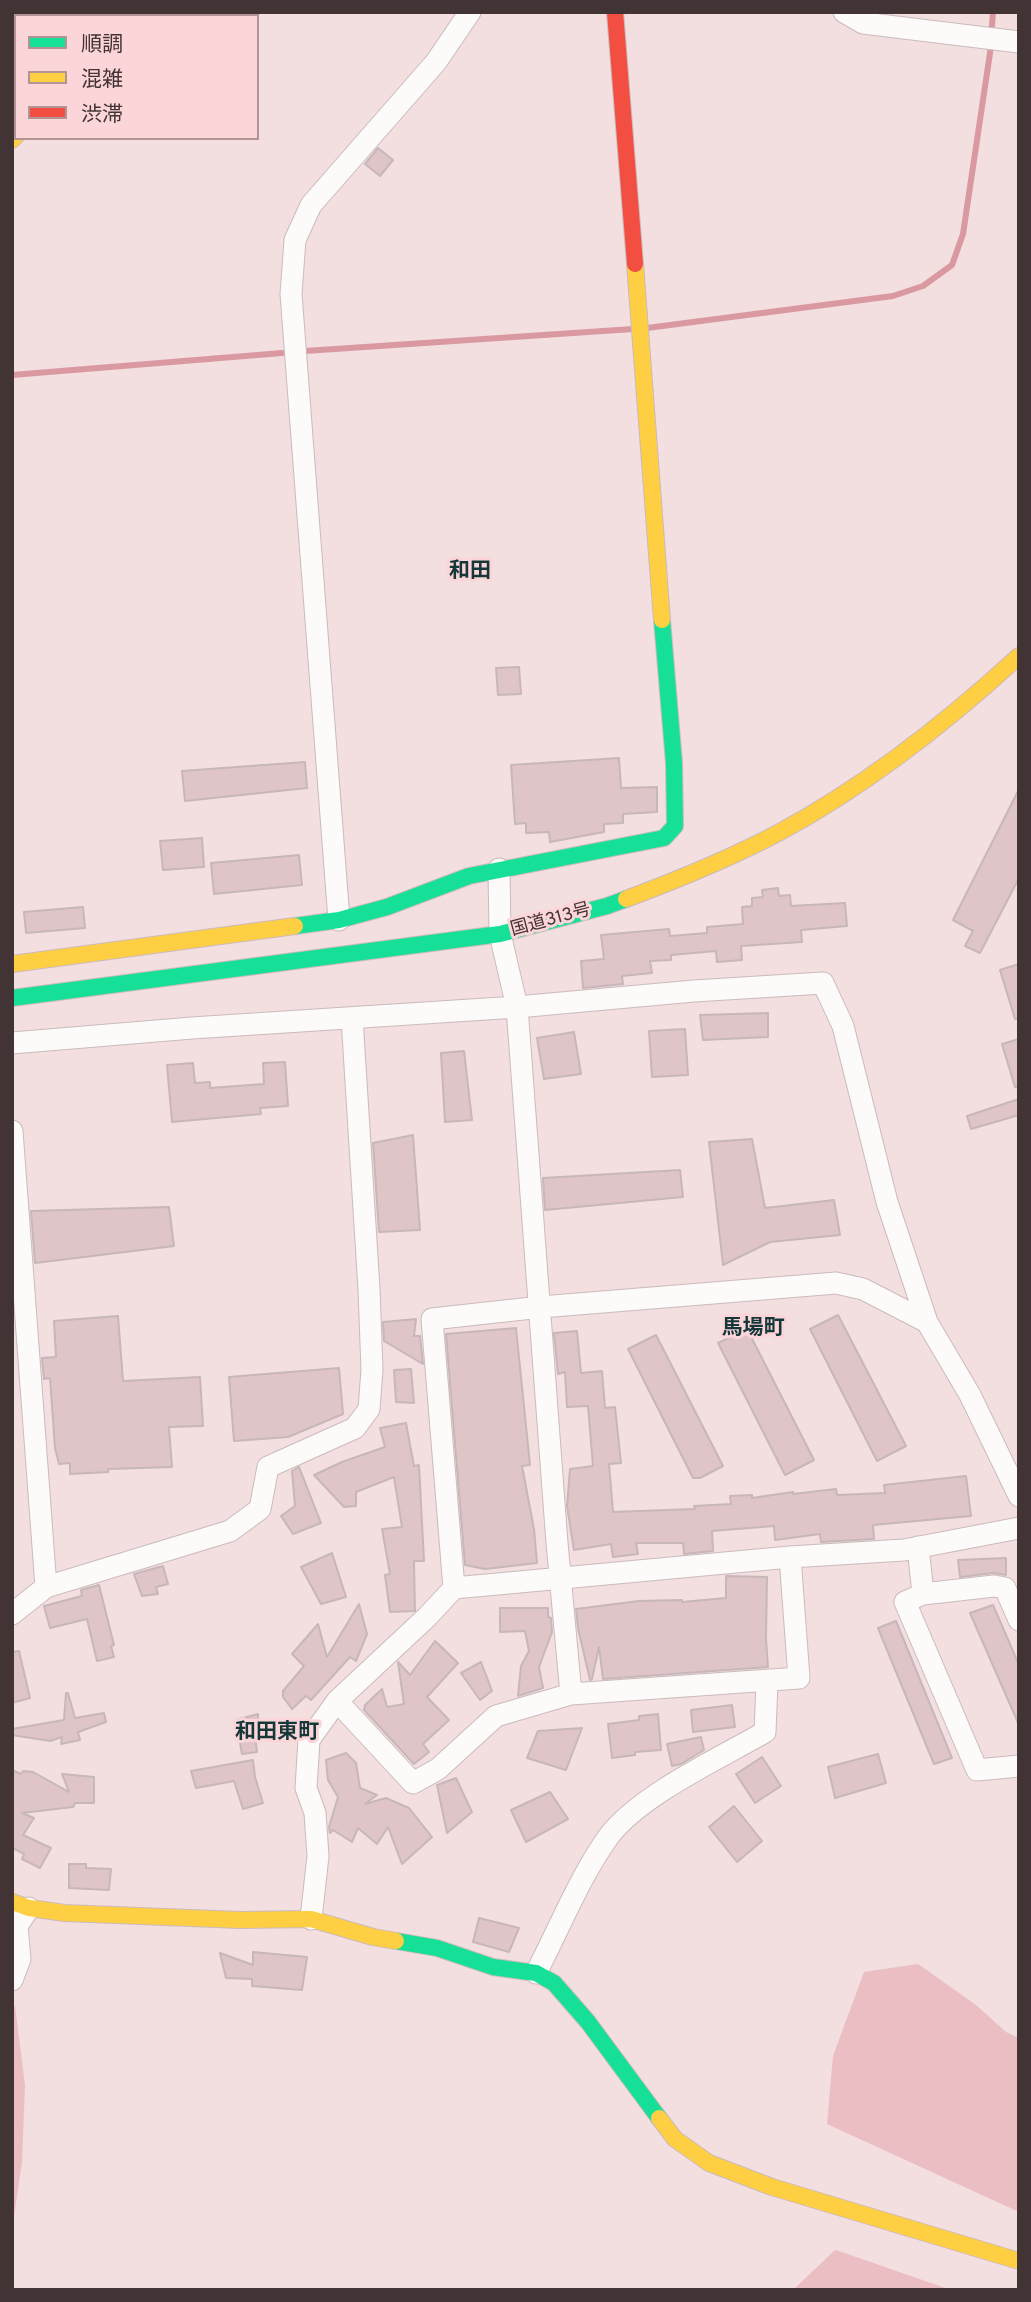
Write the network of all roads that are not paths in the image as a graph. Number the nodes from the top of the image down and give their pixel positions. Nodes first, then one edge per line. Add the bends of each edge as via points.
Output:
1 (470, 12) edge
2 (615, 12) edge
3 (844, 12) edge
4 (959, 12) edge
5 (967, 34) junction
6 (1019, 42) edge
7 (1019, 656) edge
8 (499, 869) junction
9 (339, 920) junction
10 (500, 934) junction
11 (12, 964) edge
12 (12, 998) edge
13 (517, 1007) junction
14 (352, 1018) junction
15 (12, 1043) edge
16 (12, 1131) edge
17 (541, 1307) junction
18 (927, 1322) junction
19 (1019, 1496) edge
20 (1019, 1528) edge
21 (918, 1547) junction
22 (790, 1558) junction
23 (560, 1579) junction
24 (46, 1587) junction
25 (454, 1588) junction
26 (923, 1594) junction
27 (12, 1614) edge
28 (1019, 1620) edge
29 (766, 1682) junction
30 (571, 1694) junction
31 (337, 1701) junction
32 (1019, 1766) edge
33 (21, 1905) edge
34 (311, 1919) junction
35 (536, 1973) junction
36 (12, 1980) edge
37 (1019, 2261) edge

1 - 9 street via 436,62 311,205 295,240 291,294
2 - 8 main road via 674,763 675,827 664,838
3 - 5 street via 863,23
4 - 5 street
5 - 6 street
7 - 10 main road, 国道313号 via 970,701 878,772 778,833 684,877 607,906
8 - 9 main road
8 - 10 street
9 - 11 main road
10 - 12 main road, 国道313号
10 - 13 street
13 - 14 street
13 - 17 street
13 - 18 street via 823,983 843,1026 887,1202
14 - 15 street
14 - 24 street via 369,1289 369,1409 355,1428 268,1467 260,1509 230,1531
16 - 24 street
17 - 18 street via 836,1283 863,1289
17 - 23 street
17 - 25 street via 432,1320
18 - 19 street via 970,1395
20 - 21 street
21 - 22 street
21 - 26 street
22 - 23 street
22 - 29 street via 799,1678
23 - 25 street
23 - 30 street
24 - 27 street
25 - 31 street
26 - 28 street via 1005,1588
26 - 32 street via 905,1602 976,1770
29 - 30 street
29 - 35 street via 765,1732 642,1803 610,1835
30 - 31 street via 496,1716 438,1769 413,1783
31 - 34 street via 309,1740 306,1788 315,1813 318,1856
33 - 34 main road via 65,1913
33 - 36 street via 17,1926 20,1959
34 - 35 main road via 373,1937 437,1948 493,1967
35 - 37 main road via 554,1983 588,2022 674,2139 709,2163 772,2187

